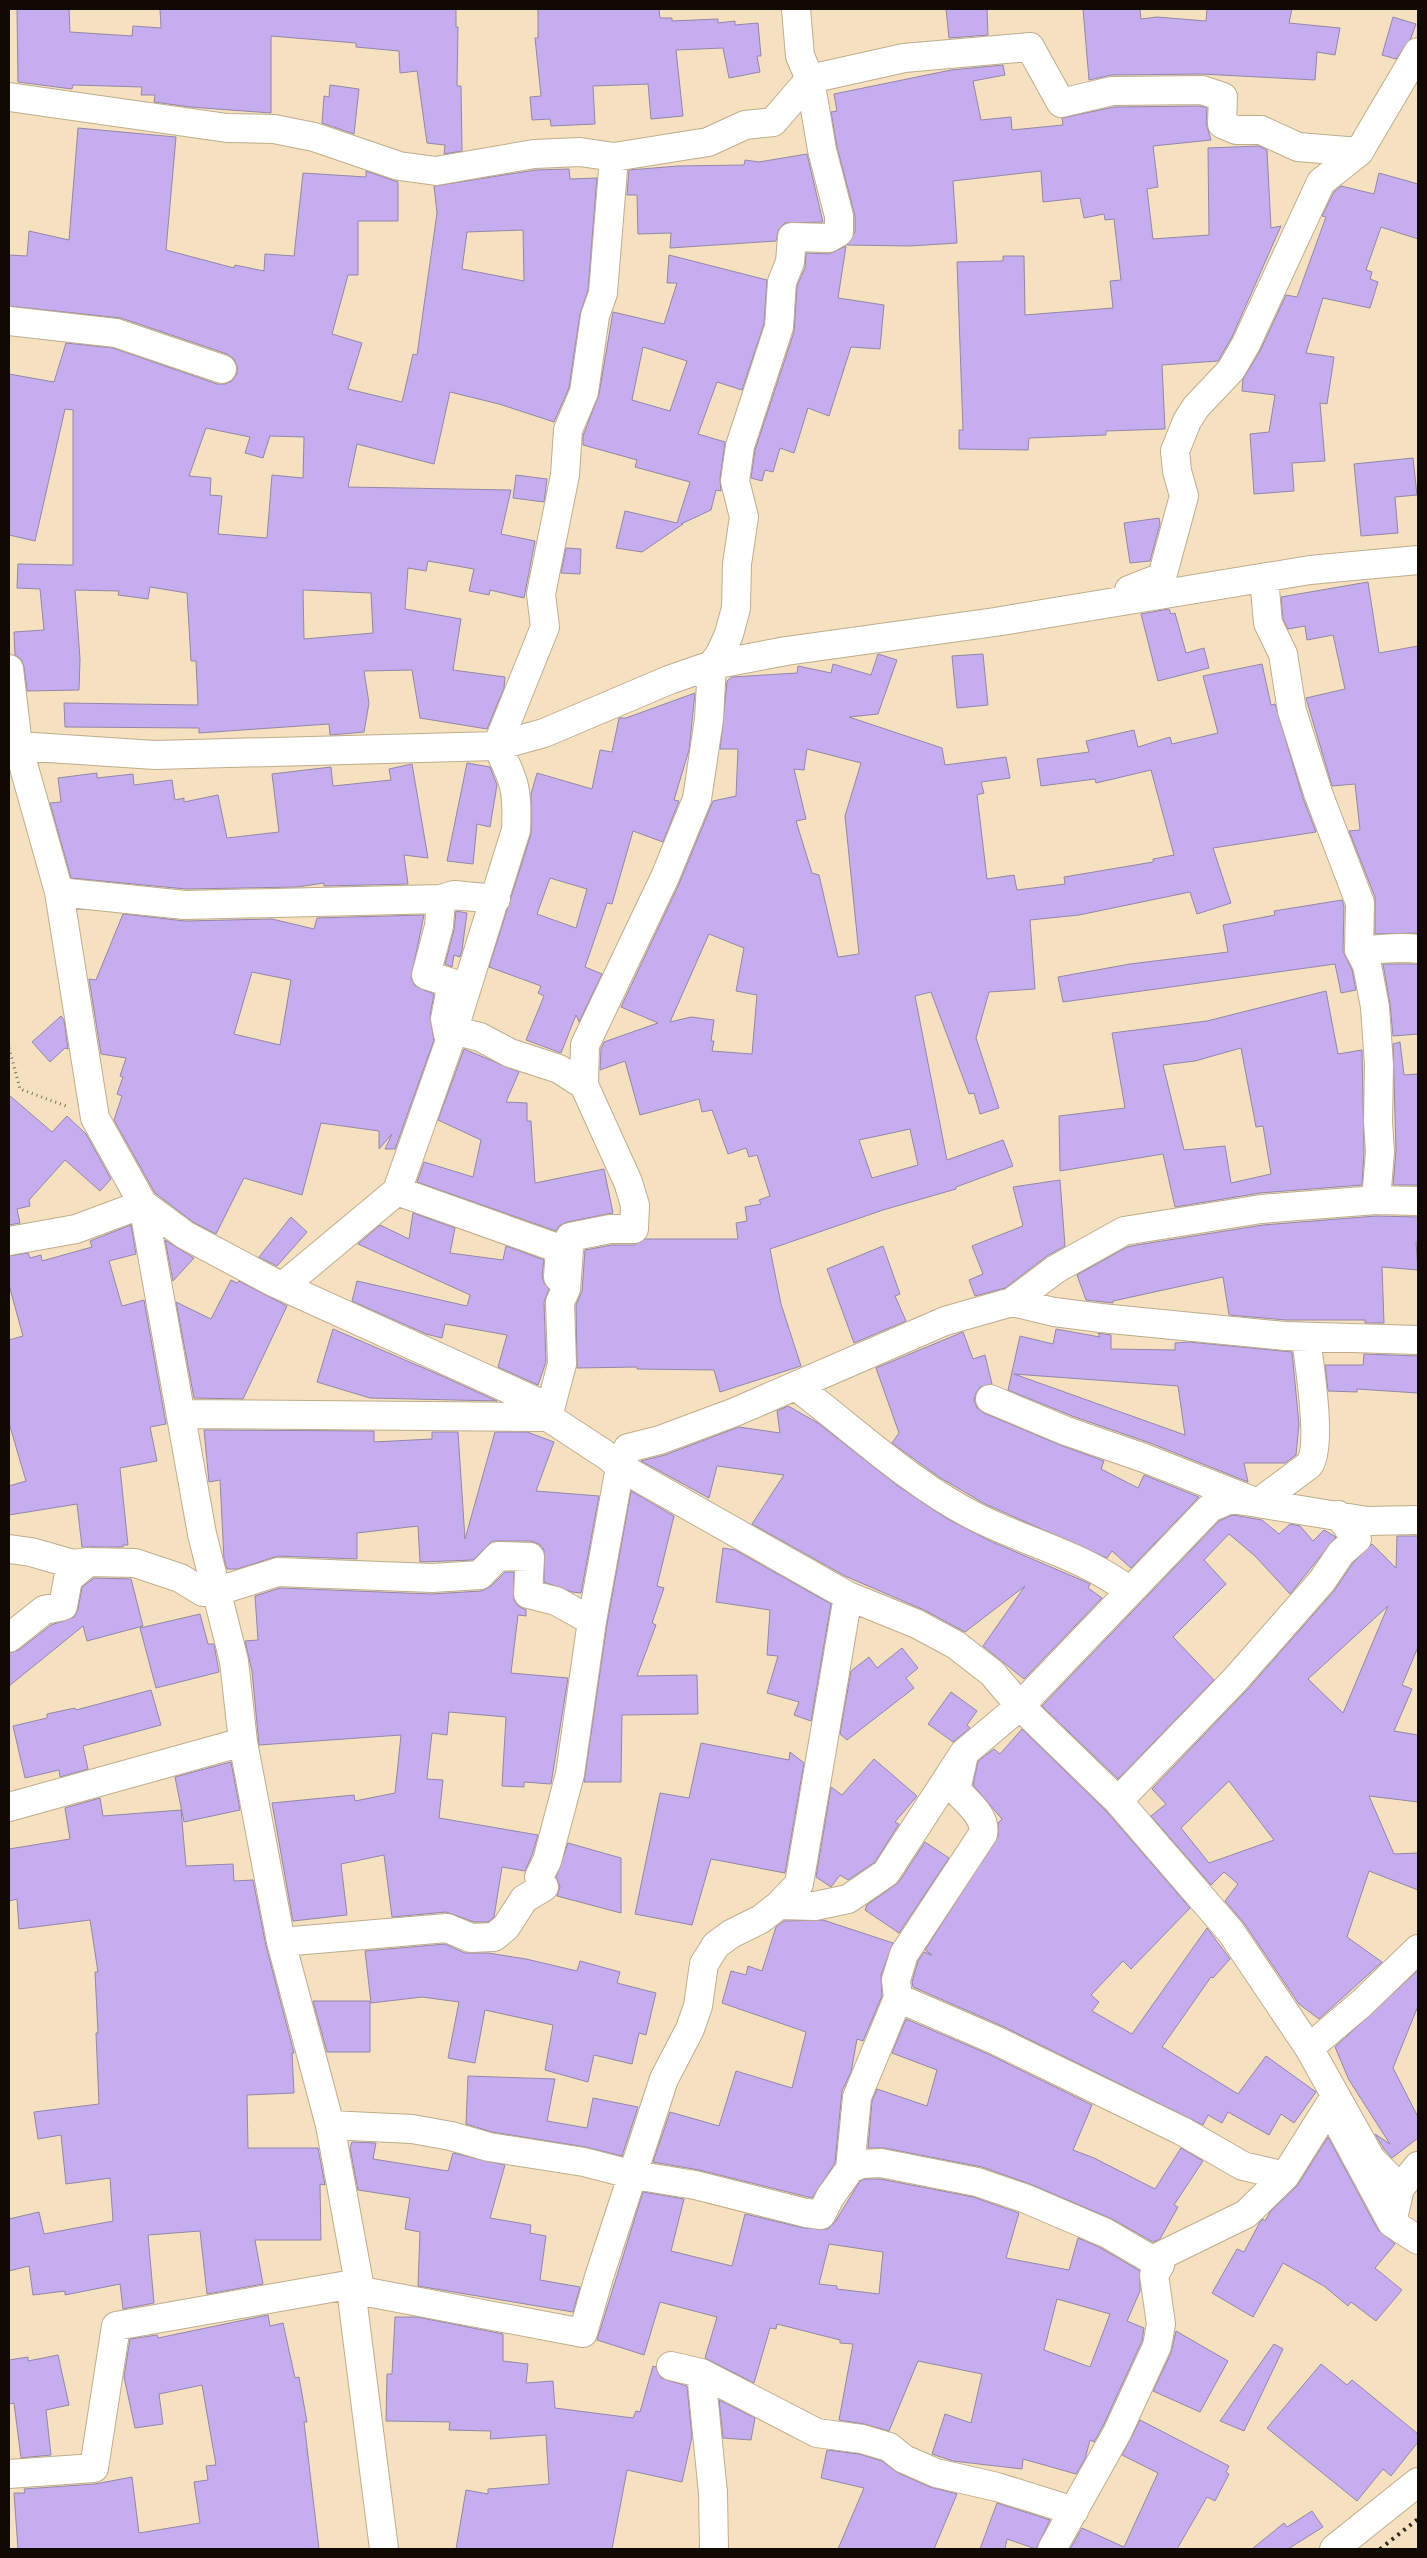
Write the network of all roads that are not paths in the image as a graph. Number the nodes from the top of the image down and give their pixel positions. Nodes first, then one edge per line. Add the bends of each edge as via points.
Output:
1 (796, 9) edge
2 (1418, 52) edge
3 (810, 79) junction
4 (9, 97) edge
5 (1359, 152) junction
6 (614, 157) junction
7 (9, 321) edge
8 (222, 369) dead end
9 (1418, 560) edge
10 (1264, 578) junction
11 (1081, 608) junction
12 (712, 665) junction
13 (9, 669) edge
14 (14, 744) edge
15 (497, 746) junction
16 (59, 892) junction
17 (441, 899) junction
18 (496, 899) junction
19 (1418, 949) edge
20 (1360, 950) junction
21 (452, 1035) junction
22 (584, 1085) junction
23 (397, 1190) junction
24 (1376, 1200) junction
25 (1418, 1201) edge
26 (143, 1204) junction
27 (9, 1241) edge
28 (283, 1286) junction
29 (1012, 1302) junction
30 (1306, 1338) junction
31 (1418, 1340) edge
32 (796, 1386) junction
33 (990, 1399) dead end
34 (547, 1411) junction
35 (182, 1414) junction
36 (620, 1467) junction
37 (1258, 1502) junction
38 (1338, 1515) junction
39 (1418, 1520) edge
40 (9, 1549) edge
41 (88, 1562) junction
42 (1128, 1590) junction
43 (215, 1592) junction
44 (848, 1596) junction
45 (592, 1621) junction
46 (9, 1638) edge
47 (1020, 1706) junction
48 (243, 1742) junction
49 (964, 1753) junction
50 (1118, 1801) junction
51 (9, 1807) edge
52 (779, 1905) junction
53 (281, 1942) junction
54 (1418, 1949) edge
55 (898, 1998) junction
56 (1309, 2048) junction
57 (330, 2125) junction
58 (1418, 2166) edge
59 (850, 2170) junction
60 (634, 2175) junction
61 (1284, 2176) junction
62 (1400, 2188) junction
63 (1392, 2222) junction
64 (1418, 2240) edge
65 (1152, 2260) junction
66 (355, 2286) junction
67 (671, 2366) dead end
68 (701, 2373) junction
69 (9, 2474) edge
70 (1418, 2482) edge
71 (1074, 2511) junction
72 (384, 2549) edge
73 (714, 2549) edge
74 (1052, 2549) edge
75 (1334, 2549) edge

1 - 3 street via 800,56
2 - 5 street
3 - 5 street via 904,58 1030,47 1061,103 1112,91 1202,90 1224,96 1222,124 1236,130 1261,130 1298,147
3 - 6 street via 773,122 745,125 708,142
3 - 12 street via 822,150 839,216 839,232 829,238 792,238 790,262 782,282 779,327 740,446 736,481 744,517 737,564 736,608 730,634
4 - 6 street via 227,128 274,129 314,137 419,170 436,171 534,154 580,152
5 - 11 street via 1321,182 1246,344 1231,370 1187,421 1175,451 1184,496 1162,577
6 - 15 street via 603,293 595,316 584,392 568,430 564,475 541,594 545,626
7 - 8 street via 116,334
9 - 10 street via 1310,570
10 - 11 street
10 - 20 street via 1268,623 1283,654 1292,711 1318,793 1360,904
11 - 12 street via 786,651
12 - 15 street via 544,733
12 - 22 street via 709,719 697,799 665,877 585,1044
13 - 14 street
14 - 15 street via 155,755
14 - 16 street
15 - 18 street via 511,773 518,797 516,830
16 - 17 street via 185,905
16 - 26 street via 95,1118
17 - 18 street via 454,895
17 - 21 street via 439,926 426,975 452,983 445,1019 448,1034
18 - 21 street
19 - 20 street
20 - 24 street via 1367,965 1375,1007 1379,1065 1380,1152
21 - 22 street via 480,1036 510,1054 558,1070
21 - 23 street
22 - 34 street via 628,1182 635,1205 634,1228 570,1237 566,1289 560,1302 562,1364
23 - 28 street
23 - 34 street via 560,1249
24 - 25 street
24 - 29 street via 1261,1209 1124,1231 1056,1269
26 - 27 street via 76,1229
26 - 28 street via 185,1235
26 - 35 street
28 - 34 street
29 - 30 street via 1054,1312
29 - 32 street via 945,1321
30 - 31 street
30 - 37 street via 1316,1430 1314,1458
32 - 36 street via 660,1440 628,1448
32 - 42 street via 948,1501 979,1519 1112,1578
33 - 37 street via 1066,1432
34 - 35 street
34 - 36 street
35 - 43 street
36 - 44 street
36 - 45 street
37 - 38 street
37 - 42 street via 1231,1499 1210,1508
38 - 39 street via 1367,1521
38 - 50 street via 1357,1539 1235,1680
40 - 41 street via 73,1564
41 - 43 street via 135,1563 180,1578 203,1592
41 - 46 street via 68,1579 63,1606 44,1610
42 - 47 street
43 - 45 street via 278,1572 432,1578 480,1575 498,1556 530,1557 528,1594 556,1601
43 - 48 street via 234,1661
44 - 47 street via 918,1624 956,1646 992,1673
44 - 52 street via 799,1884
45 - 53 street via 570,1774 547,1861 539,1877 544,1888 524,1899 506,1927 494,1937 471,1938 447,1928
47 - 49 street
47 - 50 street
48 - 51 street
48 - 53 street
49 - 52 street via 886,1872 848,1899 815,1906
49 - 55 street via 956,1790 980,1817 983,1834 904,1954 896,1980
50 - 56 street via 1231,1932
52 - 60 street via 716,1945 704,1964 698,2006 664,2079
53 - 57 street
54 - 56 street
55 - 59 street via 858,2097
55 - 61 street via 995,2040 1182,2131 1243,2166
56 - 62 street via 1371,2159
57 - 60 street via 451,2136 489,2147 584,2162
57 - 66 street
58 - 62 street
59 - 60 street via 821,2215 695,2185
59 - 65 street via 861,2164 881,2163 977,2182 1106,2233
60 - 66 street via 583,2333
61 - 63 street via 1329,2106
61 - 65 street via 1246,2214
62 - 63 street
63 - 64 street
65 - 71 street via 1160,2265 1154,2275 1161,2324 1157,2346 1117,2433
66 - 69 street via 116,2326 94,2468
66 - 72 street
67 - 68 street
68 - 71 street via 817,2433 889,2447 904,2459 936,2473 997,2487
68 - 73 street via 713,2493
70 - 75 street
71 - 74 street

